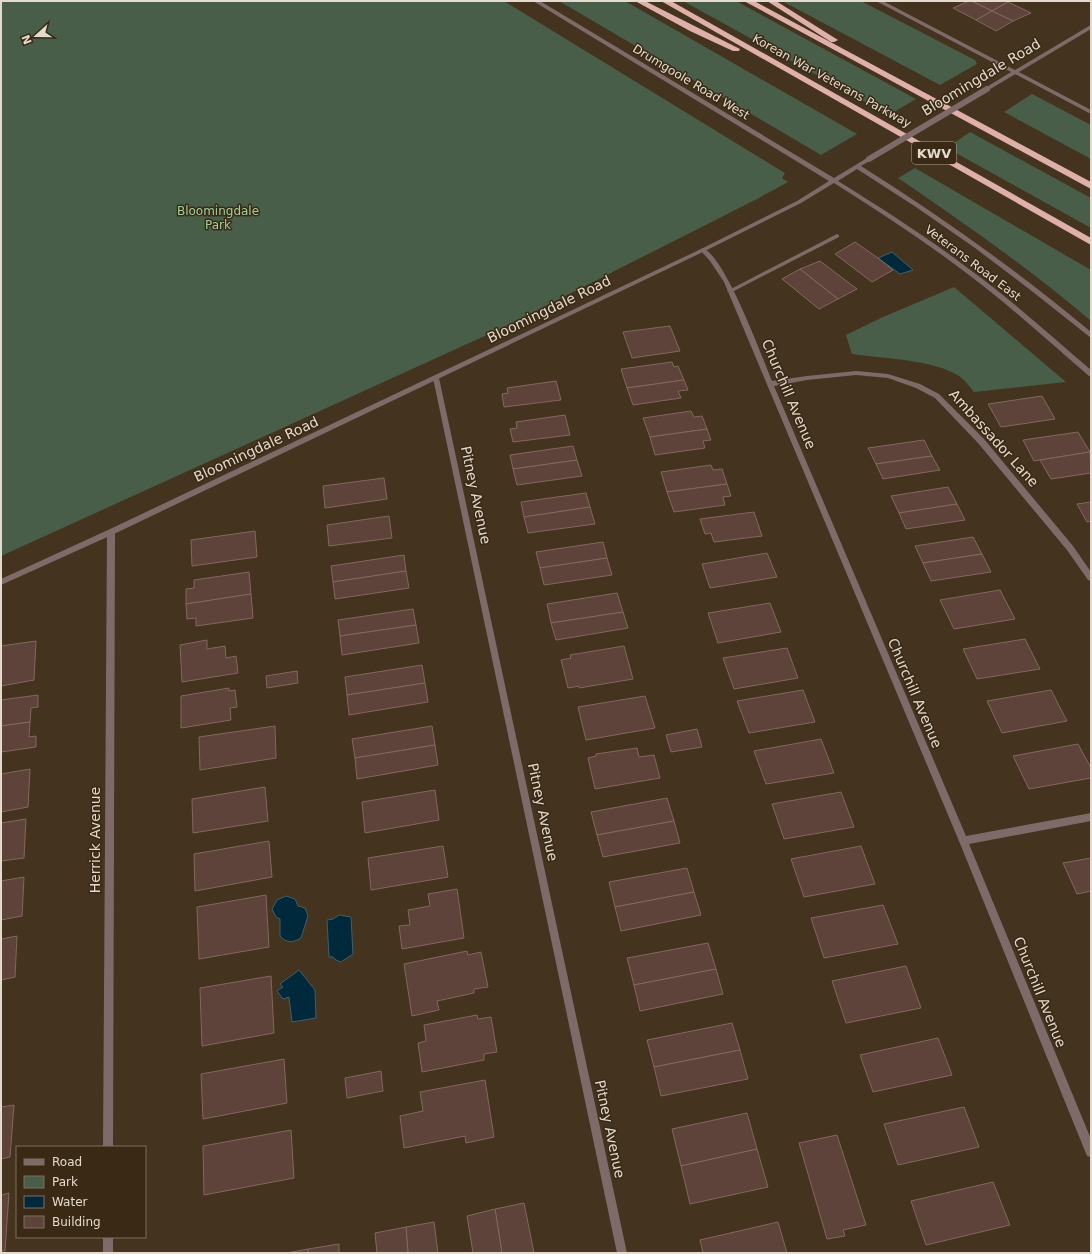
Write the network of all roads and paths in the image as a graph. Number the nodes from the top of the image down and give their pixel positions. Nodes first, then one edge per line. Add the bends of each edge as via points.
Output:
1 (536, 1) edge
2 (639, 1) edge
3 (665, 1) edge
4 (748, 1) edge
5 (771, 1) edge
6 (879, 1) edge
7 (1091, 27) edge
8 (1015, 72) junction
9 (816, 86) junction
10 (912, 90) junction
11 (1091, 112) edge
12 (857, 166) junction
13 (834, 180) junction
14 (1091, 186) edge
15 (1052, 220) junction
16 (838, 236) dead end
17 (1091, 242) edge
18 (1091, 245) edge
19 (703, 250) junction
20 (730, 291) junction
21 (1091, 336) edge
22 (1091, 374) edge
23 (436, 378) junction
24 (770, 384) junction
25 (111, 532) junction
26 (1091, 578) edge
27 (1, 582) edge
28 (1091, 817) edge
29 (963, 841) junction
30 (108, 1146) edge
31 (1091, 1152) edge
32 (108, 1238) edge
33 (108, 1253) edge
34 (622, 1253) edge

1 - 13 street, Drumgoole Road West
2 - 9 highway
3 - 9 highway, Korean War Veterans Parkway / KWV
4 - 10 highway
5 - 10 highway
6 - 8 street
7 - 8 street, Bloomingdale Road
8 - 11 street
8 - 12 street, Bloomingdale Road, bridge
9 - 15 highway, Korean War Veterans Parkway / KWV
10 - 14 highway
12 - 13 street, Bloomingdale Road
12 - 21 street, Veterans Road East via 975,244
13 - 19 street, Bloomingdale Road via 799,202
13 - 22 street, Veterans Road East via 967,270
15 - 17 highway, Korean War Veterans Parkway / KWV
15 - 18 highway
16 - 20 street
19 - 20 street, Churchill Avenue via 720,271
19 - 23 street, Bloomingdale Road
20 - 24 street, Churchill Avenue
23 - 25 street, Bloomingdale Road
23 - 34 street, Pitney Avenue
24 - 26 street, Ambassador Lane via 856,373 888,376 918,386 937,396 981,441 1070,548
24 - 29 street, Churchill Avenue
25 - 27 street, Bloomingdale Road
25 - 30 street, Herrick Avenue
28 - 29 street
29 - 31 street, Churchill Avenue
32 - 33 street

